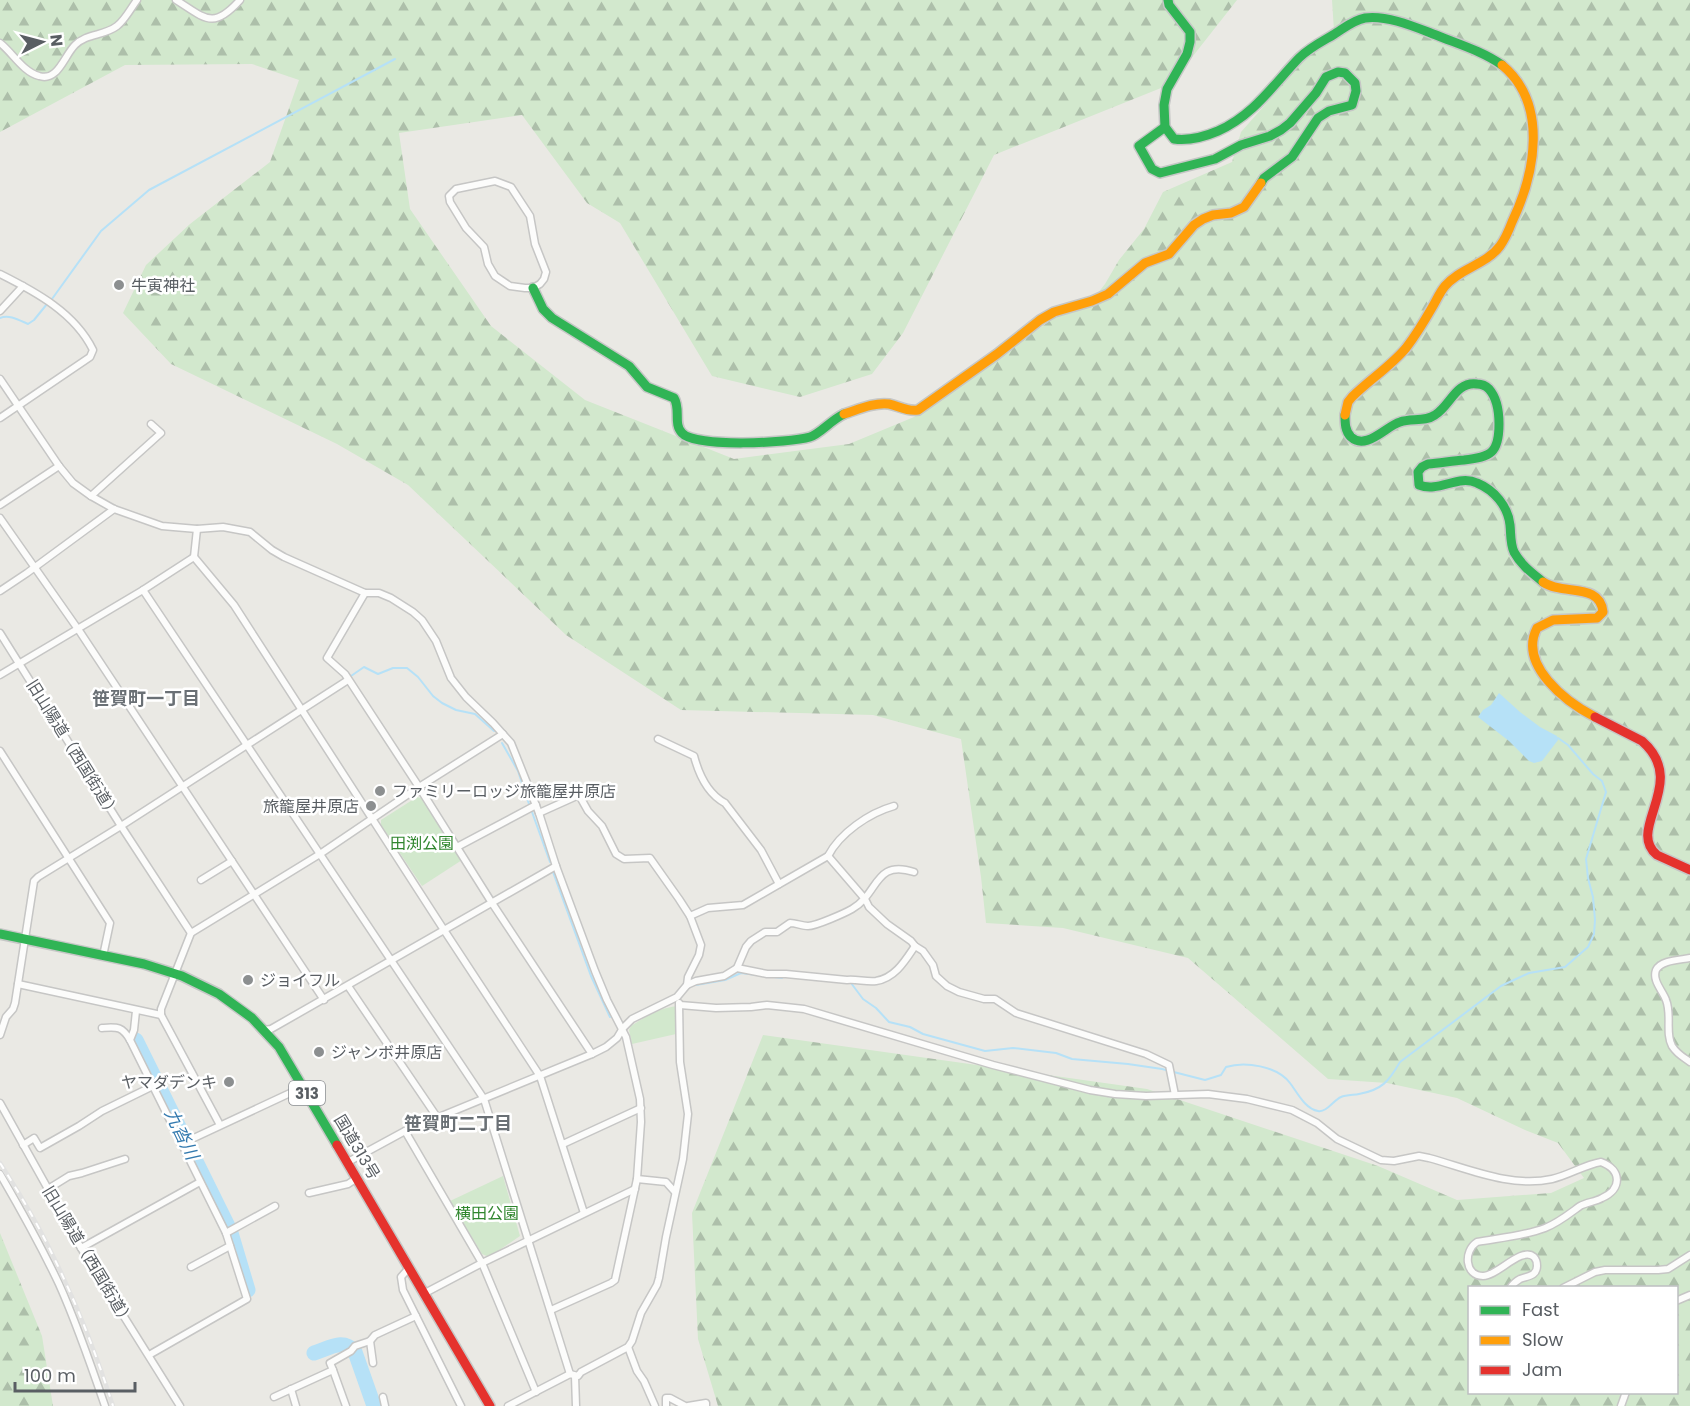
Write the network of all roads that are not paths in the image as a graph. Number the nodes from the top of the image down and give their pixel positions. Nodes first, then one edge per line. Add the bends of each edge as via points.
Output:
1 (137, 0) edge
2 (177, 0) edge
3 (240, 0) edge
4 (1168, 0) edge
5 (0, 43) edge
6 (1165, 128) junction
7 (0, 274) edge
8 (22, 286) junction
9 (533, 288) junction
10 (0, 311) edge
11 (0, 379) edge
12 (17, 406) junction
13 (0, 418) edge
14 (151, 424) dead end
15 (59, 465) junction
16 (91, 496) junction
17 (0, 505) edge
18 (114, 509) junction
19 (0, 518) edge
20 (197, 529) junction
21 (194, 557) junction
22 (34, 567) junction
23 (143, 590) junction
24 (0, 591) edge
25 (365, 594) junction
26 (78, 629) junction
27 (0, 633) edge
28 (20, 663) junction
29 (0, 675) edge
30 (348, 680) junction
31 (302, 710) junction
32 (503, 734) junction
33 (658, 739) dead end
34 (247, 746) junction
35 (0, 751) edge
36 (183, 786) junction
37 (420, 788) junction
38 (536, 805) junction
39 (894, 806) dead end
40 (539, 813) junction
41 (373, 819) junction
42 (121, 826) junction
43 (457, 847) junction
44 (320, 854) junction
45 (828, 856) junction
46 (68, 858) junction
47 (232, 861) junction
48 (556, 866) junction
49 (1690, 870) edge
50 (914, 872) dead end
51 (201, 880) dead end
52 (779, 884) junction
53 (254, 895) junction
54 (865, 899) junction
55 (492, 903) junction
56 (690, 916) junction
57 (444, 930) junction
58 (191, 933) junction
59 (0, 934) edge
60 (25, 939) junction
61 (915, 946) junction
62 (103, 956) junction
63 (1690, 958) edge
64 (391, 961) junction
65 (736, 968) junction
66 (175, 974) junction
67 (18, 984) junction
68 (687, 985) junction
69 (348, 986) junction
70 (677, 997) junction
71 (324, 1000) junction
72 (680, 1005) junction
73 (136, 1011) junction
74 (3, 1015) edge
75 (161, 1015) junction
76 (102, 1028) dead end
77 (622, 1028) junction
78 (264, 1030) junction
79 (0, 1035) edge
80 (130, 1040) junction
81 (592, 1054) junction
82 (1690, 1062) edge
83 (540, 1076) junction
84 (153, 1086) junction
85 (303, 1086) junction
86 (1175, 1095) junction
87 (484, 1099) junction
88 (0, 1103) edge
89 (641, 1108) junction
90 (437, 1117) junction
91 (220, 1125) junction
92 (405, 1131) junction
93 (184, 1142) junction
94 (562, 1144) junction
95 (22, 1145) junction
96 (125, 1159) dead end
97 (348, 1162) junction
98 (0, 1174) edge
99 (358, 1178) junction
100 (637, 1179) junction
101 (200, 1182) junction
102 (48, 1189) junction
103 (634, 1189) junction
104 (675, 1192) junction
105 (309, 1193) dead end
106 (275, 1206) dead end
107 (584, 1213) junction
108 (226, 1233) junction
109 (529, 1240) junction
110 (230, 1246) junction
111 (81, 1248) junction
112 (1690, 1255) edge
113 (482, 1263) junction
114 (191, 1267) dead end
115 (410, 1268) junction
116 (1511, 1286) edge
117 (1565, 1286) edge
118 (425, 1293) junction
119 (551, 1310) junction
120 (416, 1316) junction
121 (370, 1341) junction
122 (628, 1347) junction
123 (149, 1355) junction
124 (373, 1363) dead end
125 (333, 1370) junction
126 (572, 1375) junction
127 (291, 1389) junction
128 (536, 1392) junction
129 (274, 1397) dead end
130 (383, 1397) dead end
131 (105, 1406) edge
132 (180, 1406) edge
133 (296, 1406) edge
134 (346, 1406) edge
135 (385, 1406) edge
136 (461, 1406) edge
137 (490, 1406) edge
138 (508, 1406) edge
139 (576, 1406) edge
140 (655, 1406) edge
141 (666, 1406) edge
142 (687, 1406) edge
143 (706, 1406) edge

1 - 5 street via 117,26 84,37 73,46 56,73 49,76 27,70
2 - 3 street via 204,17 219,19
4 - 6 main road via 1190,32 1190,42 1167,89
6 - 9 main road via 1139,147 1152,169 1160,173 1215,159 1281,130 1326,77 1345,73 1356,86 1352,105 1318,118 1292,157 1264,178 1244,207 1203,219 1169,254 1145,263 1108,294 1040,320 918,410 879,405 838,417 810,437 717,444 687,438 678,426 674,398 647,387 629,366 552,318
6 - 49 main road via 1174,139 1193,140 1233,123 1262,102 1301,56 1366,18 1389,20 1475,50 1511,73 1530,108 1533,152 1524,197 1499,246 1444,287 1395,360 1352,395 1346,411 1346,428 1355,439 1368,440 1396,423 1434,417 1464,386 1482,384 1493,393 1498,422 1494,449 1483,458 1428,464 1418,472 1419,485 1431,488 1465,479 1487,488 1503,504 1509,516 1512,546 1529,571 1548,586 1600,597 1604,605 1597,618 1553,620 1537,627 1532,648 1535,661 1569,700 1649,745 1657,755 1664,767 1664,792 1647,837 1654,853
7 - 8 street
8 - 10 street
8 - 12 street via 52,304 80,328 93,350 90,357
9 - 9 street via 546,272 530,216 515,192 495,182 456,189 449,196 450,202 484,247 495,276 510,286
11 - 12 street
12 - 13 street
12 - 15 street
14 - 16 street via 160,433
15 - 16 street via 73,483
15 - 17 street
16 - 18 street
18 - 20 street via 162,526
18 - 22 street
19 - 22 street
20 - 21 street
20 - 25 street via 223,527 250,532 284,557
21 - 23 street
21 - 31 street via 234,605
22 - 24 street
22 - 26 street
23 - 26 street
23 - 34 street
25 - 30 street via 327,658
25 - 32 street via 391,598 422,621 436,641 451,678
26 - 28 street
26 - 36 street
27 - 28 street, 旧山陽道（西国街道）
28 - 29 street
28 - 42 street, 旧山陽道（西国街道）
30 - 31 street
30 - 37 street
31 - 34 street
31 - 41 street
32 - 37 street
32 - 38 street via 515,751
33 - 52 street via 694,756 707,786 761,850
34 - 36 street
34 - 44 street
35 - 46 street
36 - 42 street
36 - 47 street
37 - 41 street
37 - 43 street
38 - 40 street
38 - 43 street
39 - 45 street via 856,825
40 - 48 street
40 - 56 street via 579,795 602,826 616,854 624,859 650,858
41 - 44 street
41 - 57 street
42 - 46 street, 旧山陽道（西国街道）
42 - 58 street
43 - 55 street
44 - 53 street
44 - 64 street
45 - 52 street
45 - 54 street
46 - 60 street, 旧山陽道（西国街道） via 34,881
46 - 62 street via 110,923
47 - 51 street
47 - 53 street
48 - 55 street
48 - 77 street via 595,971
50 - 54 street via 886,872
52 - 56 street via 743,905 708,908
53 - 58 street
53 - 71 street
54 - 61 street via 887,924
54 - 65 street via 850,910 809,927 794,923 777,932 765,932 746,947
55 - 57 street
55 - 81 street
56 - 68 street via 701,949
57 - 64 street
57 - 83 street
58 - 66 street
59 - 60 main road, 国道313号 / 313
60 - 62 main road, 国道313号 / 313
60 - 67 street, 旧山陽道（西国街道）
61 - 65 street via 901,967 875,981 767,974
61 - 86 street via 933,965 936,976 959,992 995,999 1016,1013 1146,1054 1169,1065
62 - 66 main road, 国道313号 / 313
63 - 82 street via 1661,963 1655,976 1669,1010 1673,1047
64 - 69 street
64 - 87 street
65 - 68 street via 724,976
66 - 75 street
66 - 78 main road, 国道313号 / 313 via 220,995
67 - 73 street
67 - 74 street, 旧山陽道（西国街道） via 13,1009
68 - 70 street
69 - 71 street
69 - 90 street
70 - 72 street
70 - 77 street
71 - 78 street
72 - 86 street via 804,1009 1090,1090
72 - 104 street via 680,1062 688,1114
73 - 75 street
73 - 80 street
74 - 79 street, 旧山陽道（西国街道）
75 - 91 street
76 - 80 street via 117,1028
77 - 81 street via 617,1038
77 - 89 street
78 - 85 main road, 国道313号 / 313
80 - 84 street
81 - 83 street
83 - 87 street
83 - 94 street
84 - 93 street
84 - 95 street via 40,1148 34,1138
85 - 91 street
85 - 97 main road, 国道313号 / 313
86 - 116 street via 1226,1096 1292,1110 1337,1139 1381,1160 1419,1156 1518,1182 1552,1179 1601,1162 1612,1167 1617,1183 1603,1198 1588,1202 1544,1228 1472,1245 1468,1264 1480,1276 1521,1256 1534,1257 1536,1272
87 - 90 street
87 - 109 street
88 - 95 street, 旧山陽道（西国街道）
89 - 94 street
89 - 100 street
90 - 92 street
91 - 93 street
92 - 97 street
92 - 113 street
93 - 101 street
94 - 107 street
95 - 102 street, 旧山陽道（西国街道）
96 - 102 street via 69,1176
97 - 99 main road, 国道313号 / 313
98 - 131 street via 60,1287
99 - 105 street
99 - 115 main road, 国道313号 / 313
100 - 103 street
100 - 104 street via 666,1182
101 - 108 street
101 - 111 street
102 - 111 street, 旧山陽道（西国街道）
103 - 107 street
103 - 119 street via 615,1280
104 - 122 street via 657,1285 641,1312
106 - 108 street
107 - 109 street
108 - 110 street
109 - 113 street
109 - 119 street
110 - 114 street
110 - 123 street via 247,1299
111 - 123 street, 旧山陽道（西国街道）
112 - 117 street via 1668,1269 1605,1269
113 - 118 street
113 - 128 street
115 - 118 main road, 国道313号 / 313
115 - 120 street via 401,1276 402,1287
118 - 137 main road, 国道313号 / 313
119 - 126 street
120 - 121 street
120 - 136 street
121 - 124 street
121 - 125 street via 330,1363
122 - 126 street via 578,1376
122 - 140 street
123 - 132 street, 旧山陽道（西国街道）
125 - 127 street
125 - 134 street
126 - 128 street
126 - 139 street
127 - 129 street
127 - 133 street
128 - 138 street
130 - 135 street
141 - 142 street via 666,1398
142 - 143 street

